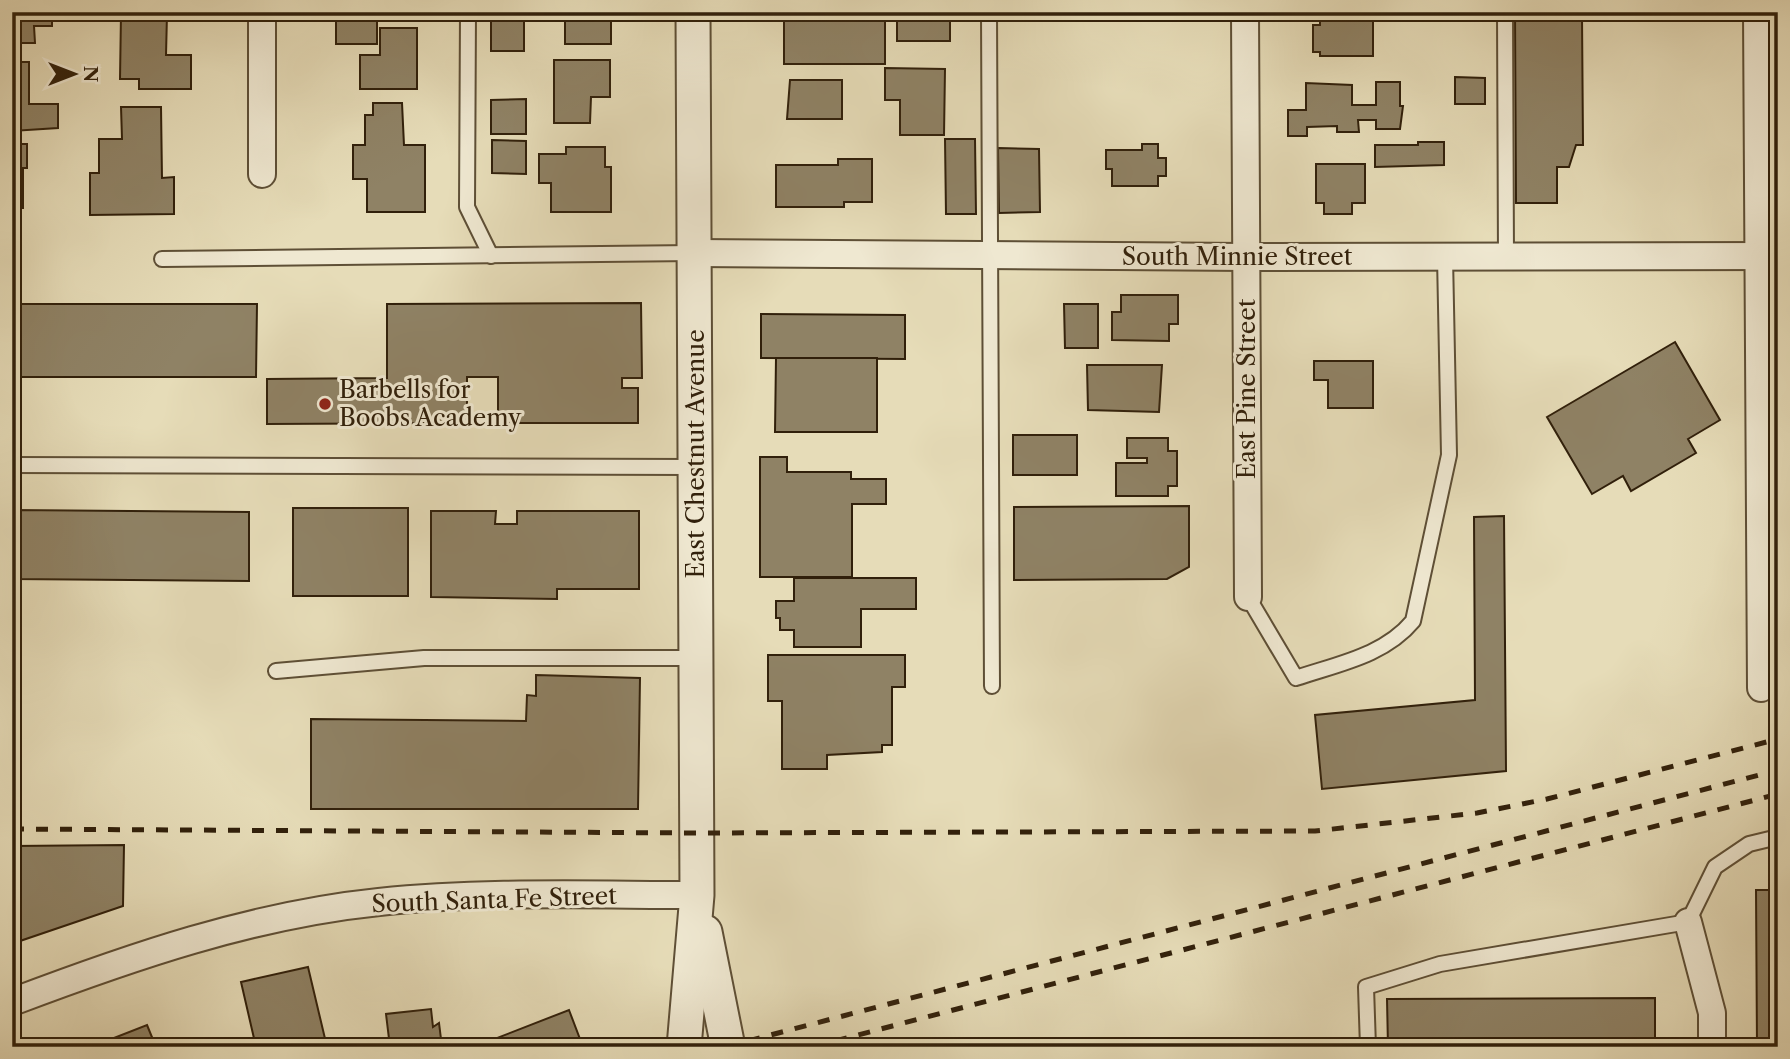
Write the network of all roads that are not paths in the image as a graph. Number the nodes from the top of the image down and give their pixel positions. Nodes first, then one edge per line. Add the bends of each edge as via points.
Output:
1 (262, 12) edge
2 (468, 12) edge
3 (693, 12) edge
4 (989, 12) edge
5 (1245, 12) edge
6 (1505, 12) edge
7 (1757, 12) edge
8 (262, 174) dead end
9 (696, 253) junction
10 (491, 256) junction
11 (990, 256) junction
12 (1768, 256) edge
13 (1247, 257) junction
14 (1445, 257) junction
15 (1506, 257) junction
16 (162, 259) dead end
17 (1768, 450) edge
18 (12, 465) edge
19 (696, 467) junction
20 (1248, 597) joint
21 (697, 658) junction
22 (276, 671) dead end
23 (992, 686) dead end
24 (1760, 688) dead end
25 (1778, 837) edge
26 (697, 895) junction
27 (1688, 922) junction
28 (12, 1002) edge
29 (684, 1047) edge
30 (728, 1047) edge
31 (1368, 1047) edge
32 (1712, 1047) edge

1 - 8 street
2 - 10 lane via 467,206
3 - 9 street, East Chestnut Avenue
4 - 11 lane
5 - 13 street, East Pine Street
6 - 15 lane
7 - 12 street
9 - 10 lane
9 - 11 street, South Minnie Street
9 - 19 street, East Chestnut Avenue
10 - 16 lane
11 - 13 street, South Minnie Street
11 - 23 lane
12 - 15 street, South Minnie Street
12 - 17 street
13 - 14 street, South Minnie Street
13 - 20 street, East Pine Street
14 - 15 street, South Minnie Street
14 - 20 lane via 1449,455 1413,621 1402,635 1369,654 1296,678
17 - 24 street
18 - 19 lane
19 - 21 street, East Chestnut Avenue
21 - 22 lane via 424,658
21 - 26 street, East Chestnut Avenue
25 - 27 lane via 1749,844 1715,867
26 - 28 street, South Santa Fe Street via 486,896 379,902 277,918 135,955
26 - 29 street, East Chestnut Avenue
26 - 30 street, East Chestnut Avenue
27 - 31 lane via 1440,964 1366,988
27 - 32 street via 1712,1013

